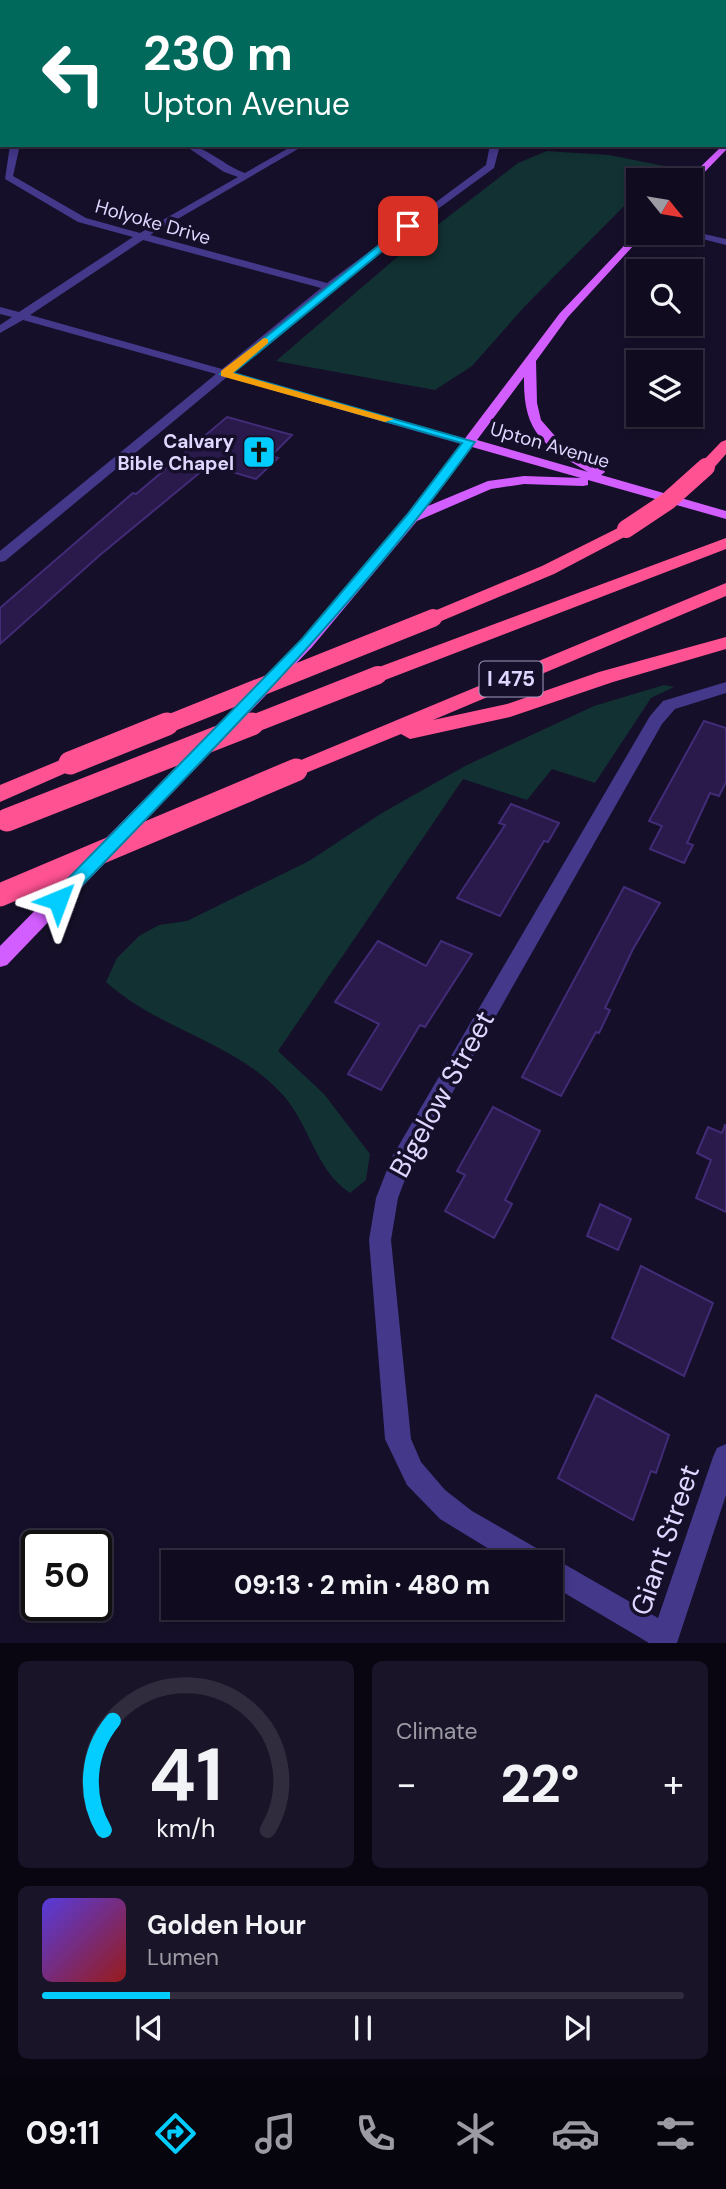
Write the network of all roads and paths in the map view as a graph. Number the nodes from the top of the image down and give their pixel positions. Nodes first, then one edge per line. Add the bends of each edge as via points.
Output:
1 (14, 147) edge
2 (191, 147) edge
3 (297, 147) edge
4 (495, 147) edge
5 (724, 147) edge
6 (704, 168) edge
7 (246, 176) junction
8 (4, 178) edge
9 (704, 237) edge
10 (138, 238) junction
11 (726, 242) edge
12 (629, 245) edge
13 (329, 287) junction
14 (0, 310) edge
15 (21, 316) junction
16 (0, 330) edge
17 (530, 359) junction
18 (225, 374) junction
19 (469, 442) junction
20 (726, 445) edge
21 (620, 485) junction
22 (726, 515) edge
23 (412, 518) junction
24 (726, 543) edge
25 (0, 558) edge
26 (726, 589) edge
27 (726, 643) edge
28 (726, 687) edge
29 (356, 744) junction
30 (0, 794) edge
31 (4, 821) edge
32 (0, 895) edge
33 (0, 959) edge
34 (726, 1457) edge
35 (517, 1550) edge
36 (563, 1577) edge
37 (664, 1640) edge

1 - 8 street, Holyoke Drive
2 - 7 street via 217,165
3 - 7 street
4 - 13 street via 491,166
5 - 6 main road
7 - 10 street
8 - 10 street, Holyoke Drive via 82,220
9 - 11 street
10 - 13 street, Holyoke Drive
10 - 15 street
12 - 17 main road
13 - 18 street
14 - 15 street, Upton Avenue
15 - 16 street
15 - 18 street, Upton Avenue
17 - 19 main road
17 - 21 main road via 531,410 537,425 577,460
18 - 19 street, Upton Avenue
18 - 25 street
19 - 21 main road, Upton Avenue
19 - 23 main road
20 - 30 highway, bridge via 668,501 570,559
21 - 22 main road, Upton Avenue
21 - 23 main road via 507,481
23 - 33 main road via 307,642
24 - 31 highway, I 475, bridge
26 - 29 highway, I 475
27 - 29 highway via 510,710
28 - 35 street, Bigelow Street via 669,705 656,720 400,1164 387,1198 380,1240 398,1439 424,1488 454,1513
29 - 32 highway, I 475, bridge
34 - 37 street, Giant Street
36 - 37 street

